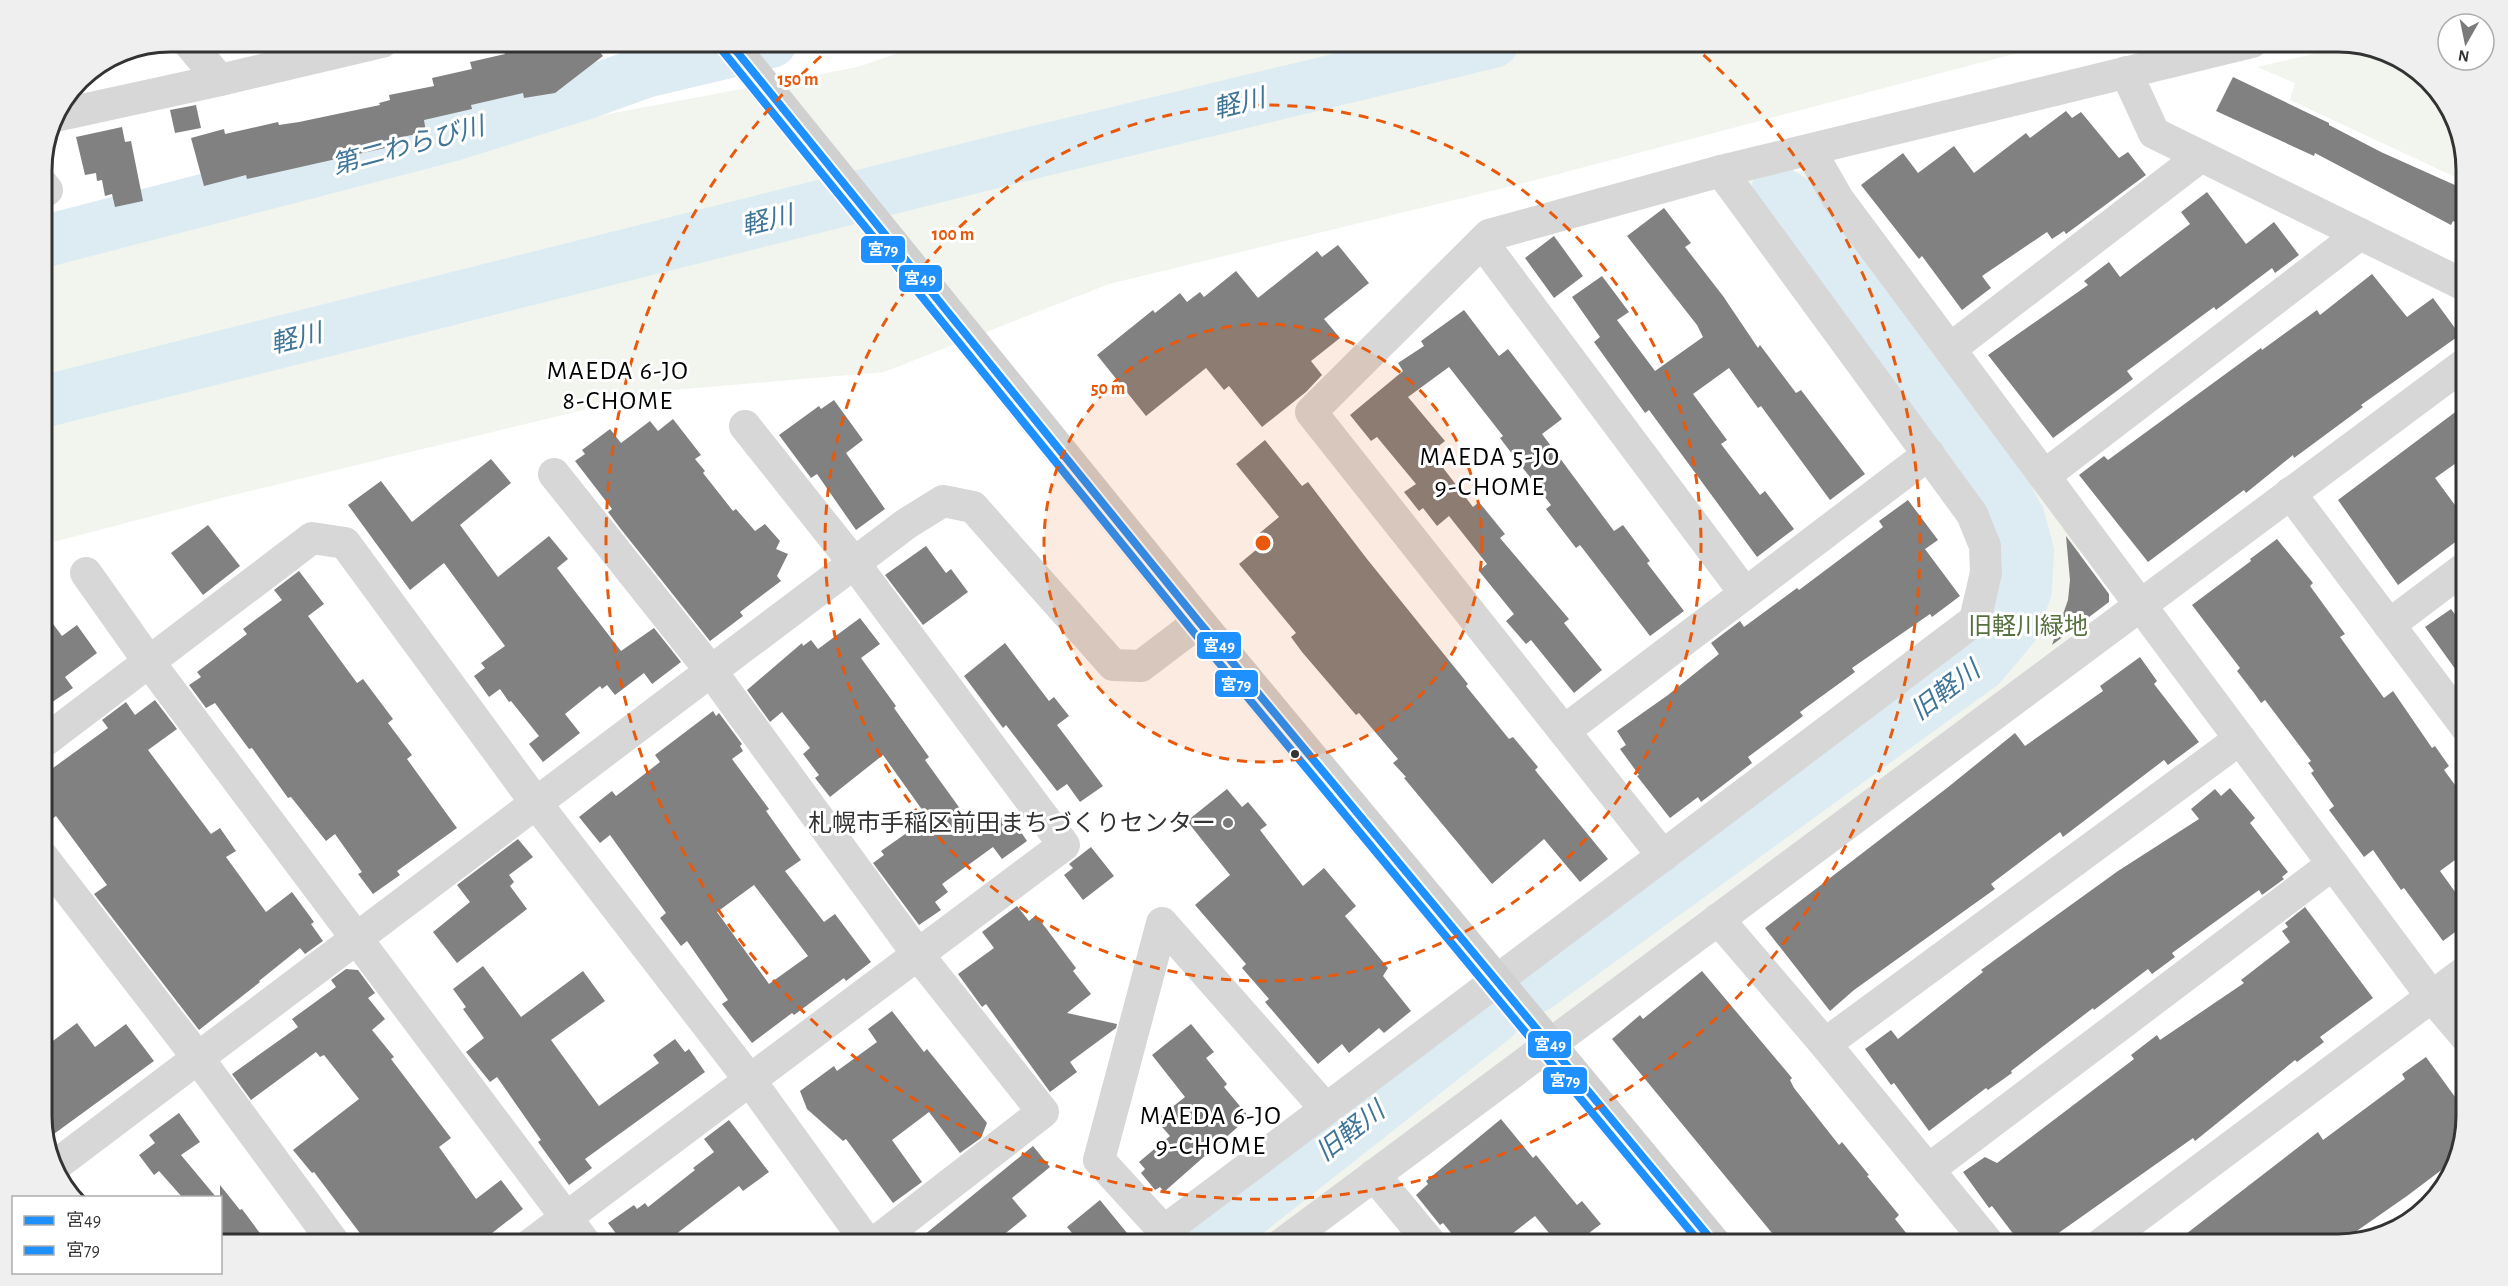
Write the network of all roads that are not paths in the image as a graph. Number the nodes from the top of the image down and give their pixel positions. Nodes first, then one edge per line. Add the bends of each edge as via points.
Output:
1 (2210, 52) edge
2 (197, 53) edge
3 (335, 53) edge
4 (738, 53) edge
5 (2126, 72) junction
6 (220, 80) junction
7 (67, 114) edge
8 (1814, 151) junction
9 (2201, 156) junction
10 (1721, 171) junction
11 (2360, 234) junction
12 (1482, 242) junction
13 (2455, 281) edge
14 (1950, 350) junction
15 (2455, 371) edge
16 (745, 426) dead end
17 (1929, 454) junction
18 (554, 474) dead end
19 (2044, 476) junction
20 (2290, 493) junction
21 (854, 563) junction
22 (86, 573) dead end
23 (2455, 575) edge
24 (1744, 592) junction
25 (2140, 605) junction
26 (1199, 622) junction
27 (2389, 625) junction
28 (148, 662) junction
29 (711, 671) junction
30 (2456, 713) edge
31 (1564, 730) junction
32 (53, 735) edge
33 (2240, 739) junction
34 (536, 803) junction
35 (1663, 855) junction
36 (2333, 864) junction
37 (53, 870) edge
38 (1719, 920) junction
39 (355, 939) junction
40 (919, 956) junction
41 (2456, 979) edge
42 (1497, 981) junction
43 (2432, 997) junction
44 (2456, 1025) edge
45 (1825, 1044) junction
46 (1550, 1045) junction
47 (198, 1058) junction
48 (749, 1079) junction
49 (1326, 1110) junction
50 (62, 1160) edge
51 (1928, 1170) junction
52 (1374, 1175) junction
53 (566, 1218) junction
54 (328, 1234) edge
55 (544, 1234) edge
56 (578, 1234) edge
57 (864, 1234) edge
58 (884, 1234) edge
59 (1295, 1234) edge
60 (1423, 1234) edge
61 (1707, 1234) edge
62 (1981, 1234) edge
63 (2114, 1234) edge

1 - 5 street
2 - 6 street
3 - 6 street
4 - 26 main road
5 - 8 street
5 - 9 street via 2154,133
6 - 7 street
8 - 10 street
8 - 14 street via 1838,199
9 - 11 street
9 - 14 street
10 - 12 street via 1489,235
10 - 17 street
11 - 13 street
11 - 19 street
12 - 24 street
12 - 31 street via 1311,412
14 - 19 street
15 - 20 street
16 - 21 street
17 - 24 street
17 - 35 street via 1972,514 1985,546 1986,573 1975,620
18 - 29 street
19 - 25 street
20 - 25 street
20 - 27 street
21 - 26 street via 943,501 973,507 1113,665 1141,666
21 - 29 street
21 - 40 street via 1064,845
22 - 28 street
23 - 27 street
24 - 31 street
25 - 33 street
25 - 38 street
26 - 42 main road
27 - 30 street
28 - 32 street
28 - 34 street via 312,538 345,543
28 - 39 street
29 - 34 street
29 - 40 street
31 - 35 street
33 - 36 street
33 - 45 street
34 - 39 street
34 - 48 street
35 - 42 street
36 - 43 street
36 - 51 street
37 - 47 street
38 - 45 street
38 - 46 street
39 - 47 street
39 - 53 street
40 - 48 street
40 - 58 street via 1043,1112
41 - 43 street
42 - 46 main road
42 - 49 street
43 - 44 street
43 - 63 street
45 - 51 street
46 - 52 street
46 - 61 main road
47 - 50 street
47 - 54 street
48 - 53 street
48 - 57 street
49 - 49 street via 1164,1232 1098,1160 1162,923
51 - 62 street
52 - 59 street
52 - 60 street
53 - 55 street
53 - 56 street

